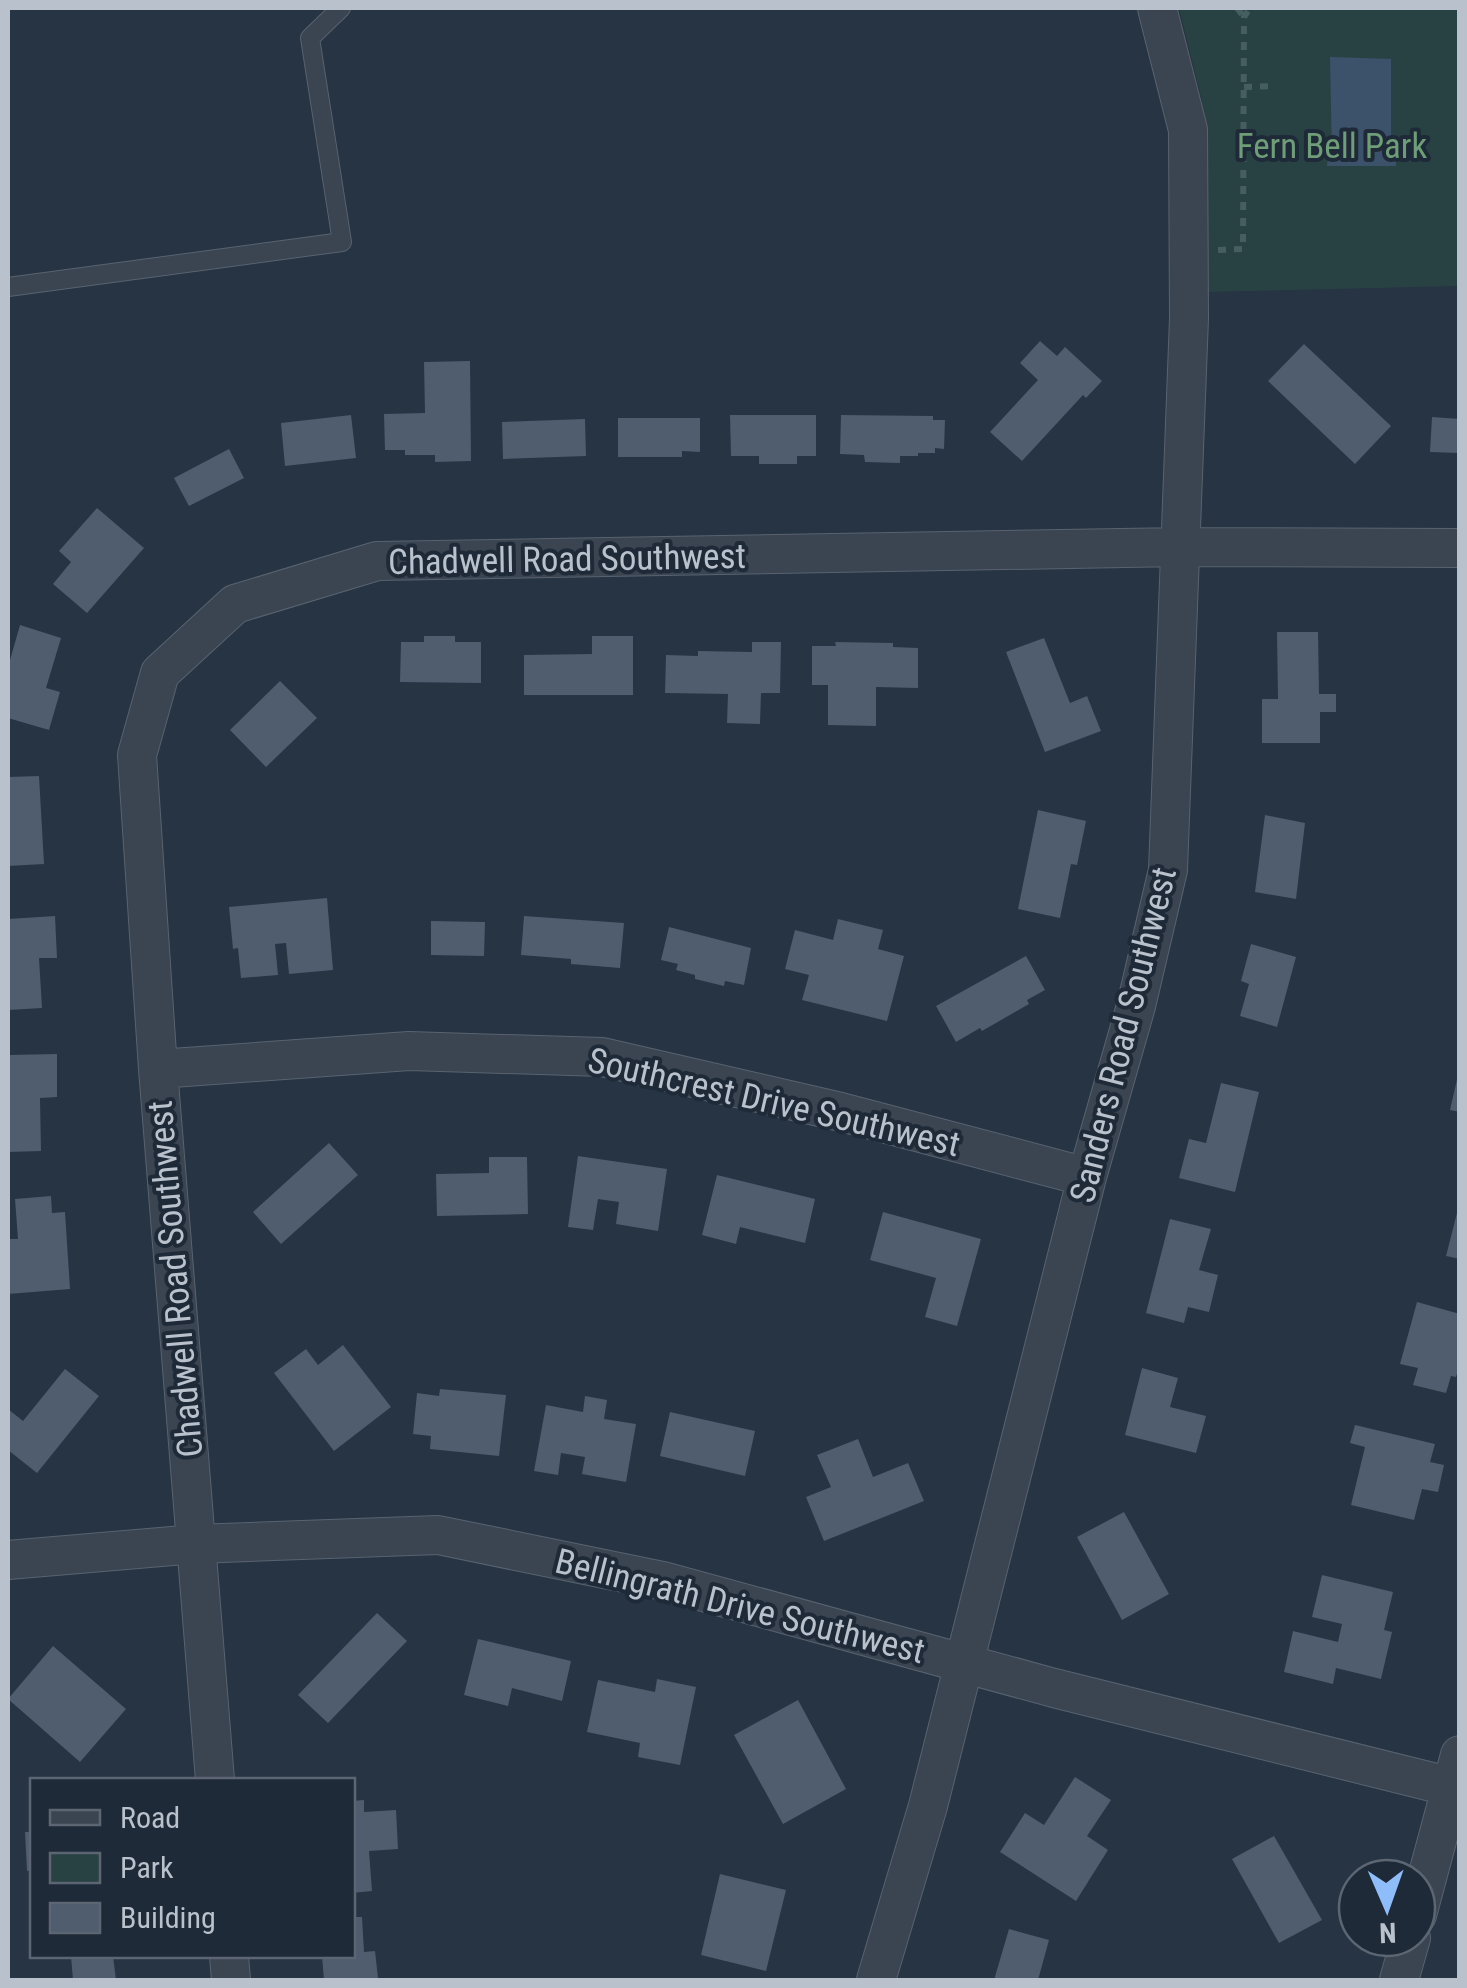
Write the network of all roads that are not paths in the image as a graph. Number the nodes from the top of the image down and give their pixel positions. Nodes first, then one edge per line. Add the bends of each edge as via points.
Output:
1 (341, 8) edge
2 (1157, 8) edge
3 (8, 286) edge
4 (1181, 547) junction
5 (1460, 548) edge
6 (158, 1069) junction
7 (1087, 1178) junction
8 (196, 1544) junction
9 (8, 1560) edge
10 (964, 1664) junction
11 (1457, 1777) edge
12 (215, 1778) edge
13 (1434, 1858) edge
14 (876, 1980) edge

1 - 3 lane via 310,38 342,242
2 - 4 street, Sanders Road Southwest via 1188,130
4 - 5 street, Chadwell Road Southwest
4 - 6 street, Chadwell Road Southwest via 378,561 235,604 160,673 138,754
4 - 7 street, Sanders Road Southwest via 1168,870
6 - 7 street, Southcrest Drive Southwest via 409,1051 602,1057
6 - 8 street, Chadwell Road Southwest
7 - 10 street, Sanders Road Southwest
8 - 9 street, Bellingrath Drive Southwest
8 - 10 street, Bellingrath Drive Southwest via 438,1534 662,1581
8 - 12 street, Chadwell Road Southwest
10 - 11 street, Bellingrath Drive Southwest
10 - 14 street, Sanders Road Southwest
11 - 13 street

